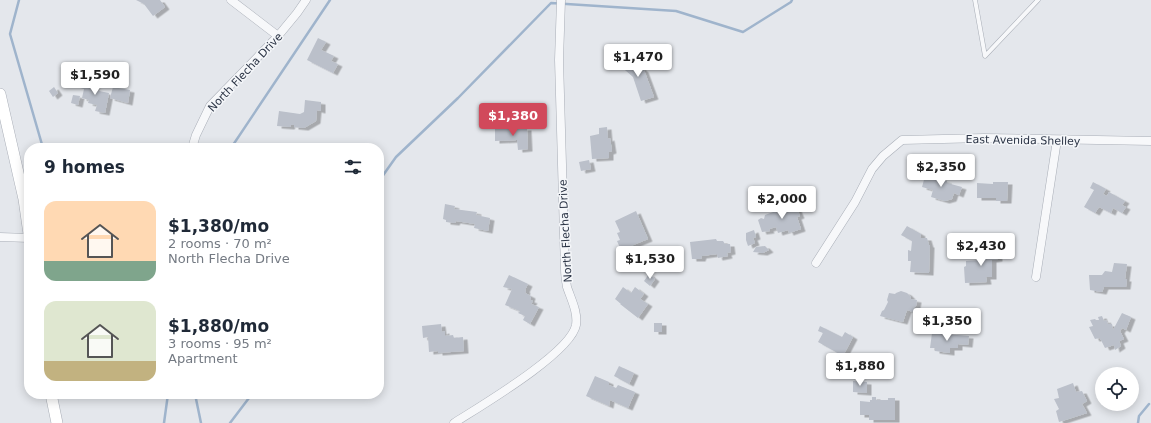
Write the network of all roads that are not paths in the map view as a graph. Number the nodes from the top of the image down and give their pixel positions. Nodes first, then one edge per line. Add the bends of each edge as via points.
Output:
1 (231, 0) edge
2 (306, 0) edge
3 (561, 0) edge
4 (975, 0) edge
5 (1038, 0) edge
6 (278, 36) junction
7 (0, 94) edge
8 (1057, 140) junction
9 (1151, 141) edge
10 (194, 143) edge
11 (24, 199) edge
12 (0, 237) edge
13 (24, 238) edge
14 (816, 263) dead end
15 (1036, 277) dead end
16 (52, 399) edge
17 (57, 423) edge
18 (454, 423) edge

1 - 6 street
2 - 6 street, North Flecha Drive
3 - 18 street, North Flecha Drive via 559,60 564,269 576,325 572,336 564,344 519,382
4 - 5 lane via 985,56
6 - 10 street, North Flecha Drive via 210,106
7 - 11 street
8 - 9 street, East Avenida Shelley
8 - 14 street, East Avenida Shelley via 902,140 882,156 872,169 855,202
8 - 15 street
12 - 13 street
16 - 17 street

